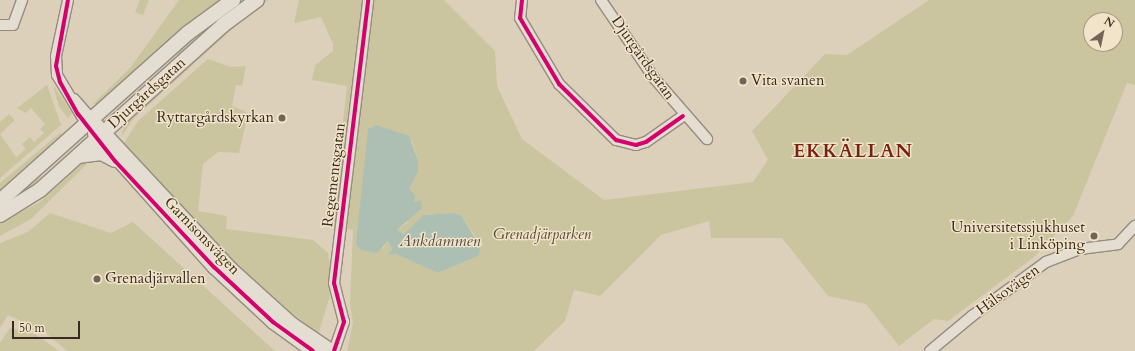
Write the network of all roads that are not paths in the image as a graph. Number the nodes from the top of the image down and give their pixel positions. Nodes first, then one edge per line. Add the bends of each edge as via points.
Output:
1 (22, 0) edge
2 (68, 0) edge
3 (233, 0) edge
4 (257, 0) edge
5 (368, 0) edge
6 (522, 0) edge
7 (601, 0) edge
8 (0, 25) edge
9 (124, 114) junction
10 (683, 116) junction
11 (90, 122) junction
12 (101, 135) junction
13 (707, 140) dead end
14 (77, 156) junction
15 (119, 156) junction
16 (0, 200) edge
17 (0, 215) edge
18 (1135, 226) edge
19 (313, 351) edge
20 (333, 351) edge
21 (930, 351) edge

1 - 8 street via 13,25
2 - 11 street via 56,56 60,82
3 - 11 main road, Djurgårdsgatan via 188,33
4 - 9 main road, Djurgårdsgatan via 223,25
5 - 20 street, Regementsgatan via 334,283 344,322
6 - 10 street, Djurgårdsgatan via 520,18 559,84 616,140 636,145 646,142
7 - 10 street, Djurgårdsgatan
9 - 12 main road, Djurgårdsgatan
9 - 15 street via 116,131
10 - 13 street, Djurgårdsgatan
11 - 12 street, Garnisonsvägen
11 - 16 main road, Djurgårdsgatan
12 - 14 main road, Djurgårdsgatan
12 - 15 street, Garnisonsvägen
14 - 15 street via 101,153
14 - 17 main road, Djurgårdsgatan via 40,190
15 - 19 street, Garnisonsvägen via 234,287 285,332
15 - 20 street, Garnisonsvägen via 229,266 292,324
18 - 21 street, Hälsovägen via 1118,244 1080,249 1046,262 972,316

